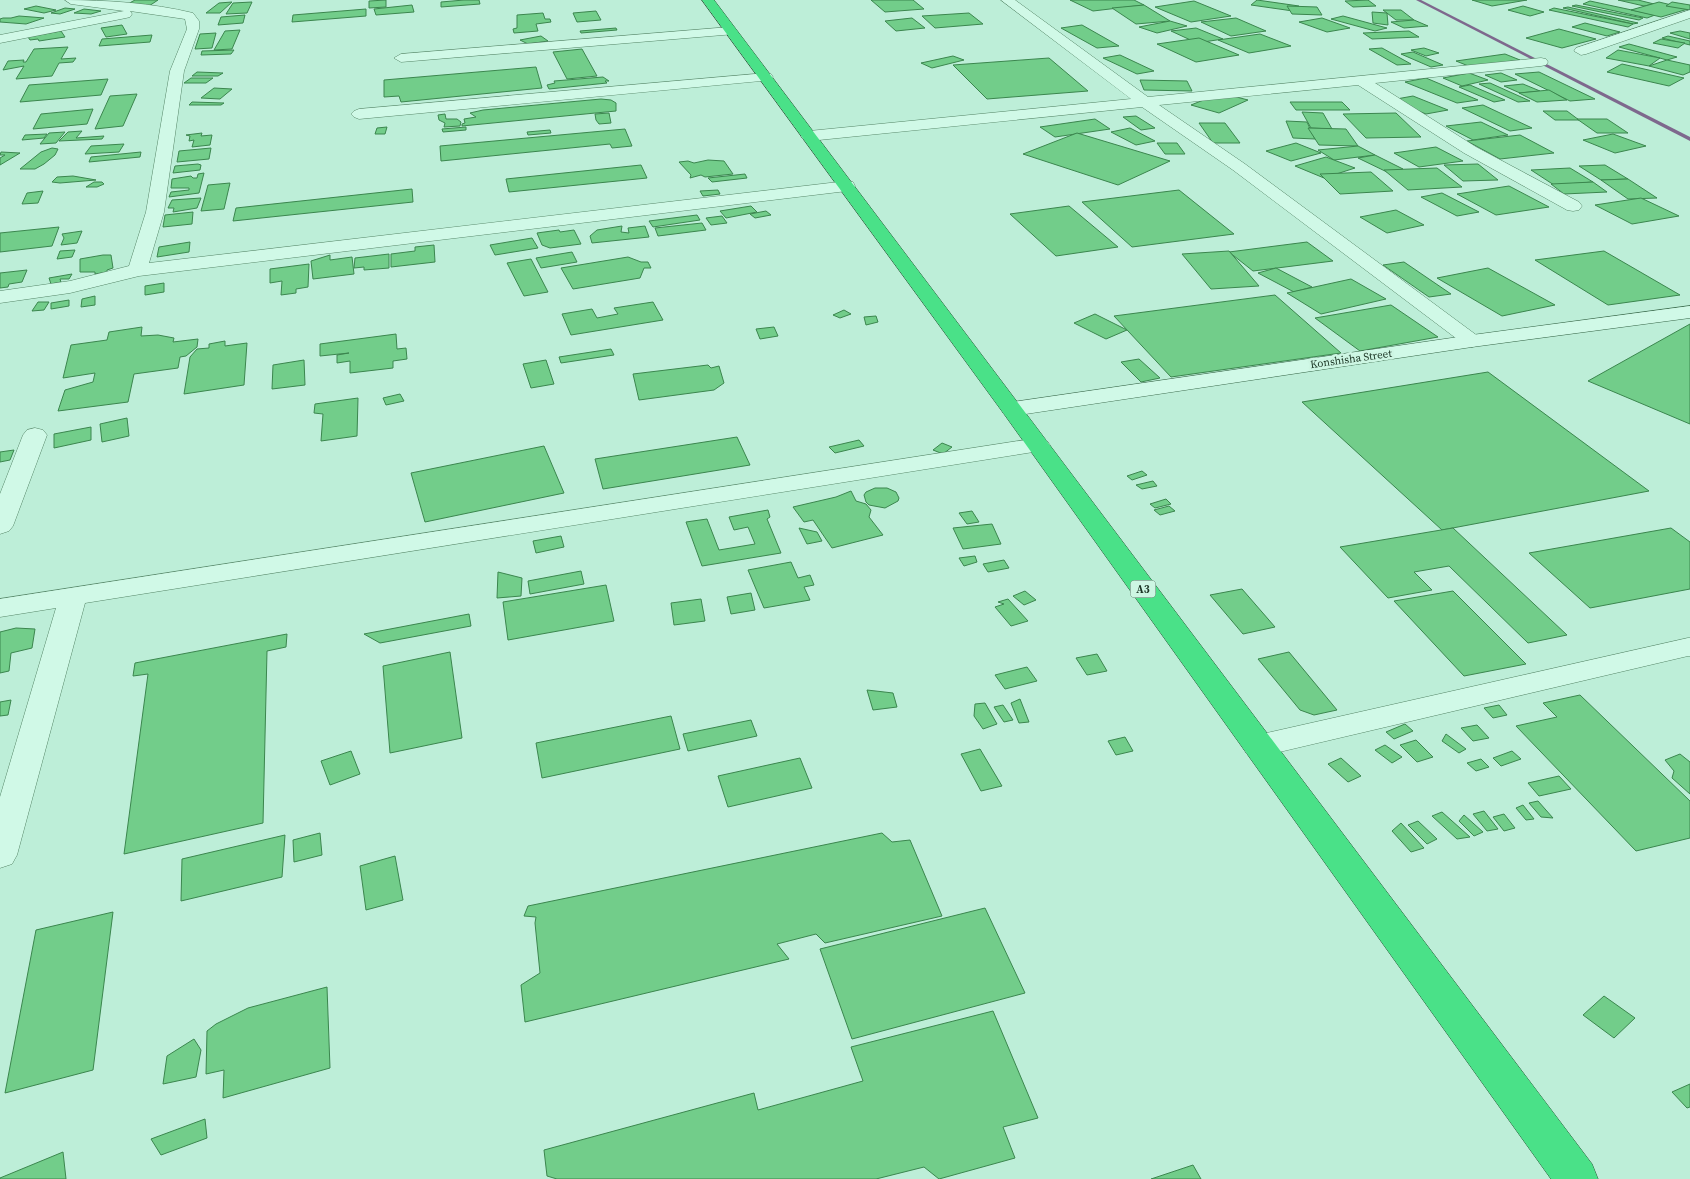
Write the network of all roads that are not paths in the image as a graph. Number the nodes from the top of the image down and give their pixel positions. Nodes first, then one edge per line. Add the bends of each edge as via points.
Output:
1 (71, 0) edge
2 (708, 0) edge
3 (1007, 0) edge
4 (144, 10) junction
5 (1690, 14) edge
6 (730, 31) junction
7 (0, 39) edge
8 (1581, 50) dead end
9 (401, 58) dead end
10 (1541, 62) dead end
11 (766, 77) junction
12 (1360, 80) junction
13 (1144, 102) junction
14 (359, 114) dead end
15 (809, 136) junction
16 (848, 186) junction
17 (1573, 206) dead end
18 (137, 270) junction
19 (0, 298) edge
20 (1690, 312) edge
21 (1472, 341) junction
22 (1012, 409) junction
23 (35, 435) dead end
24 (1038, 445) junction
25 (0, 526) edge
26 (73, 596) junction
27 (0, 608) edge
28 (1688, 647) dead end
29 (1258, 746) junction
30 (0, 855) edge
31 (1577, 1179) edge

1 - 4 street
2 - 6 highway, A3
3 - 13 street
4 - 7 street
4 - 18 street via 189,16 193,29 177,71 155,212
5 - 8 street
6 - 9 street
6 - 11 highway, A3
10 - 12 street
11 - 14 street
11 - 15 highway, A3
12 - 13 street
12 - 17 street via 1470,150
13 - 15 street
13 - 21 street via 1239,167
15 - 16 highway, A3
16 - 18 street
16 - 22 highway, A3
18 - 19 street via 94,283
20 - 21 street, Konshisha Street
21 - 22 street, Konshisha Street
22 - 24 highway, A3
23 - 25 street
24 - 26 street
24 - 29 highway, A3
26 - 27 street
26 - 30 street
28 - 29 street
29 - 31 highway, A3

